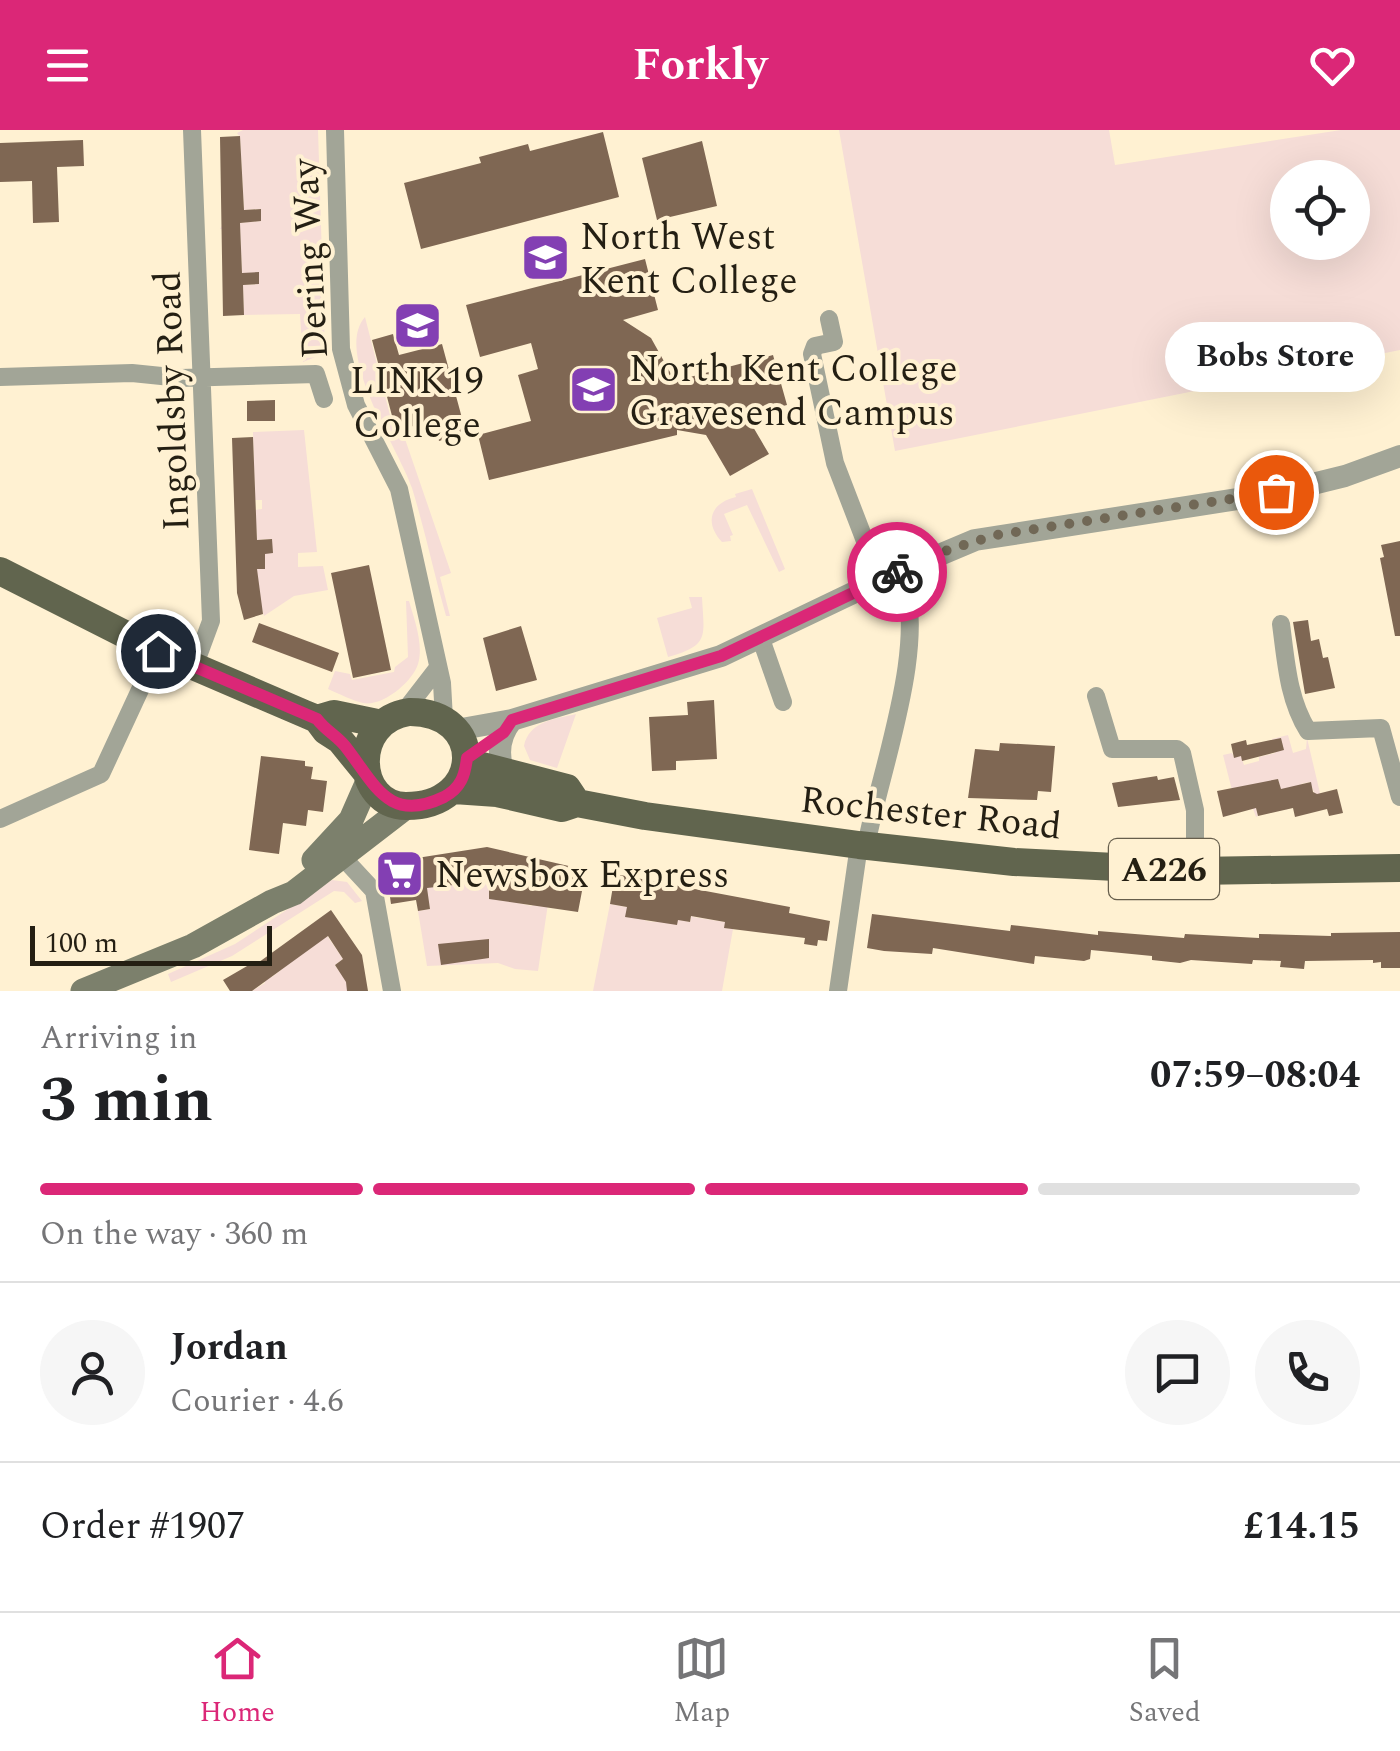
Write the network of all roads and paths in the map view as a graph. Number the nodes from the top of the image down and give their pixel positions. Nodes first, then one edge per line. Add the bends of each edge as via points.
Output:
1 (192, 130) edge
2 (335, 130) edge
3 (829, 319) dead end
4 (0, 377) edge
5 (202, 378) junction
6 (324, 399) dead end
7 (1399, 459) edge
8 (0, 572) edge
9 (890, 575) junction
10 (1281, 624) dead end
11 (762, 639) junction
12 (158, 651) junction
13 (194, 667) junction
14 (437, 669) junction
15 (1096, 696) dead end
16 (783, 702) dead end
17 (392, 718) junction
18 (317, 719) junction
19 (450, 724) junction
20 (508, 726) junction
21 (467, 760) junction
22 (504, 773) junction
23 (367, 776) junction
24 (454, 790) junction
25 (1400, 797) edge
26 (577, 803) junction
27 (407, 806) junction
28 (0, 818) edge
29 (862, 846) junction
30 (337, 850) junction
31 (1400, 868) edge
32 (1195, 870) junction
33 (83, 991) edge
34 (392, 991) edge
35 (838, 991) edge

1 - 5 street, Ingoldsby Road
2 - 14 street, Dering Way via 342,356 356,405 399,489
3 - 9 street via 844,341 815,346 812,354 835,463
4 - 5 street
5 - 6 street via 316,374
5 - 13 street, Ingoldsby Road via 211,621
7 - 9 street via 1276,492 996,535
8 - 12 main road
9 - 11 street
9 - 29 street via 910,605 909,648
10 - 25 street via 1297,712 1308,732 1381,728
11 - 16 street
11 - 20 street
12 - 13 main road
12 - 28 street via 101,774
13 - 18 main road
14 - 17 street
14 - 19 street, Dering Way
15 - 32 street via 1112,749 1182,753 1195,810
17 - 18 main road
17 - 19 main road via 422,712
17 - 23 main road via 369,742
18 - 23 main road
19 - 20 street
19 - 21 main road
20 - 21 street
20 - 22 street via 500,752
21 - 22 main road, Rochester Road / A226
21 - 24 main road
22 - 26 main road, Rochester Road / A226 via 567,788
23 - 27 main road via 386,798
23 - 30 main road
24 - 26 main road, Rochester Road / A226 via 562,808
24 - 27 main road, A226
26 - 29 main road, Rochester Road / A226
27 - 30 main road
29 - 32 main road, Rochester Road / A226 via 1014,862
29 - 35 street
30 - 33 main road via 294,893 193,946
30 - 34 street via 376,896
31 - 32 main road, Rochester Road / A226

